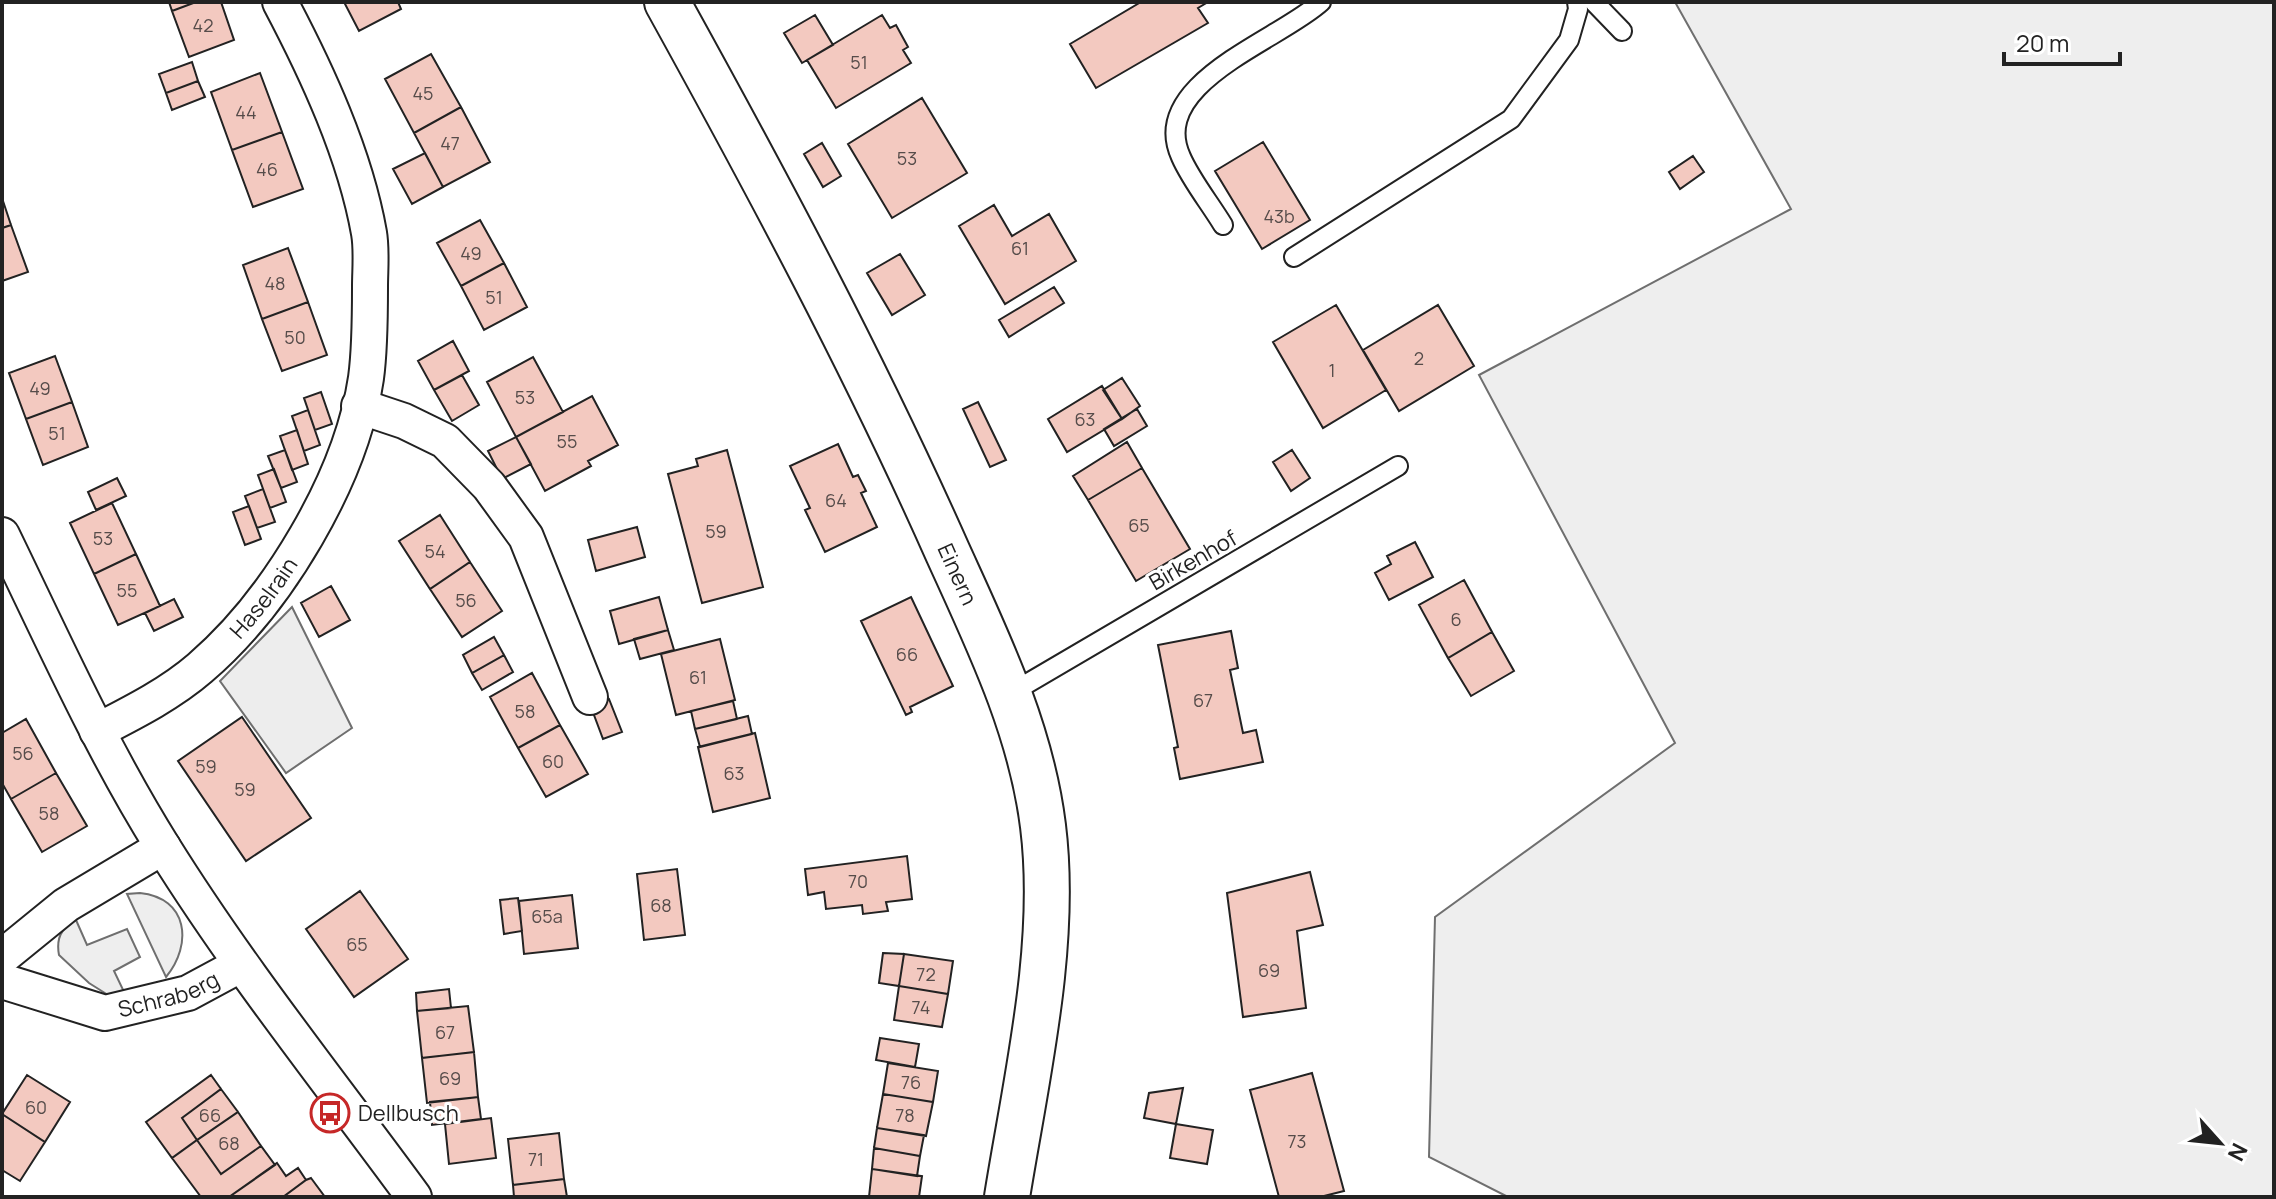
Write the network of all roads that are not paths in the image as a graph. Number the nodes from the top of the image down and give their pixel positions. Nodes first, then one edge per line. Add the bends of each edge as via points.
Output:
1 (280, 2) edge
2 (667, 2) edge
3 (1321, 2) edge
4 (1577, 2) edge
5 (1594, 2) edge
6 (1622, 31) dead end
7 (1223, 225) dead end
8 (1294, 257) dead end
9 (359, 406) junction
10 (1398, 466) dead end
11 (2, 535) edge
12 (1011, 693) junction
13 (590, 697) dead end
14 (97, 731) junction
15 (163, 847) junction
16 (4, 958) edge
17 (240, 965) junction
18 (414, 1197) edge
19 (1007, 1197) edge

1 - 9 street, Haselrain via 324,85 369,234 366,378
2 - 12 main road, Einern via 854,353
3 - 7 lane via 1208,76 1181,104 1174,134 1180,156
4 - 8 lane via 1569,40 1511,119
5 - 6 lane
9 - 13 street via 445,441 489,486 526,537
9 - 14 street, Haselrain via 322,505 247,621 198,670
10 - 12 lane, Birkenhof
11 - 14 street
12 - 19 main road, Einern via 1038,792 1046,895 1038,1000
14 - 15 street
15 - 16 street, Schraberg via 66,905
15 - 17 street
16 - 17 street, Schraberg via 105,1013 188,993
17 - 18 street

